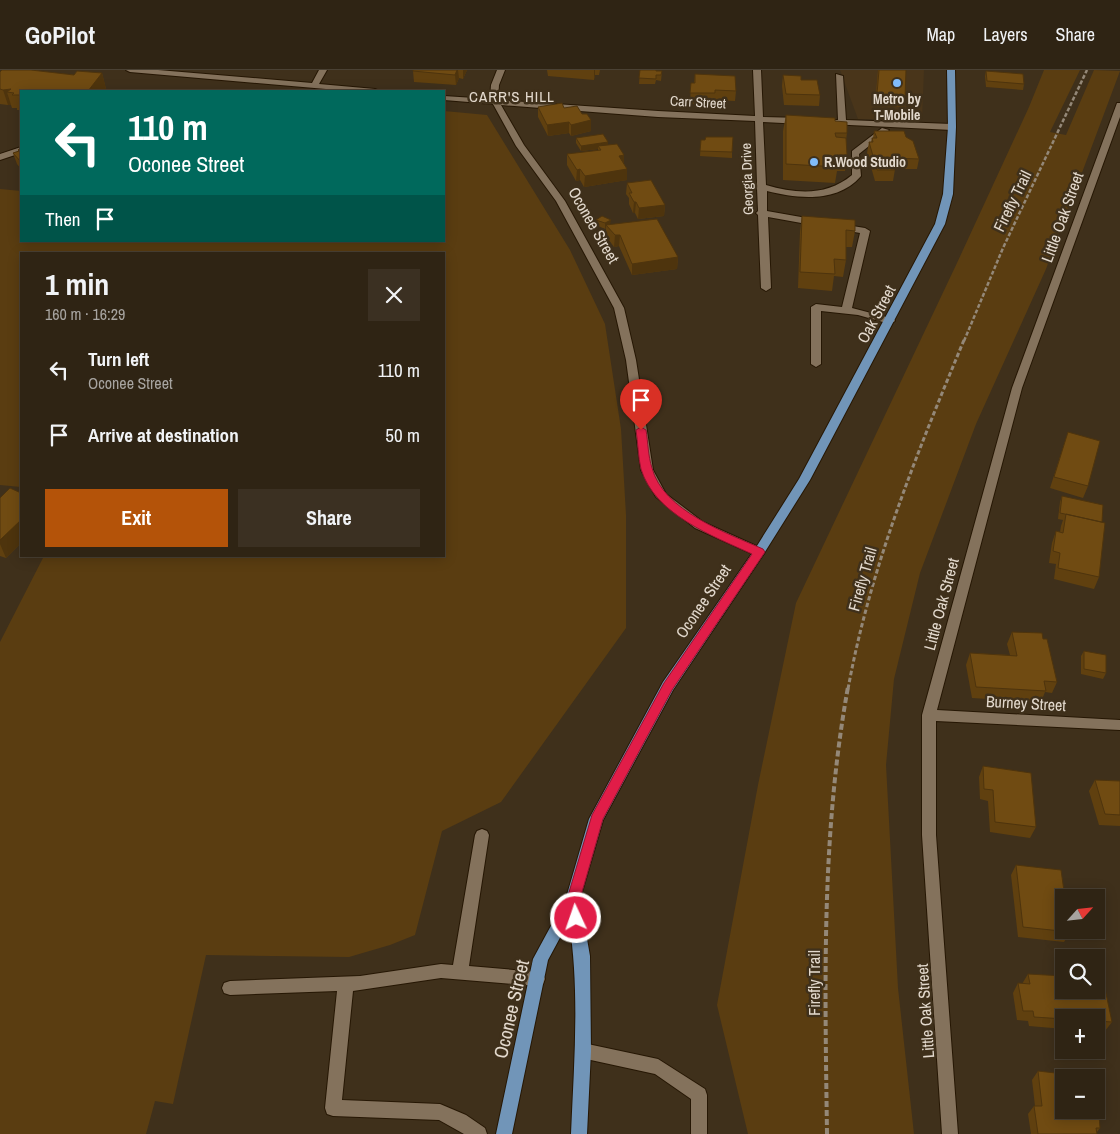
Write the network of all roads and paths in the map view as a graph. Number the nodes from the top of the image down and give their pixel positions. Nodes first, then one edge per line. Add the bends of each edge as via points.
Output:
1 (130, 70) edge
2 (323, 70) edge
3 (501, 70) edge
4 (757, 70) edge
5 (951, 70) edge
6 (1087, 70) edge
7 (838, 76) dead end
8 (278, 83) junction
9 (314, 86) junction
10 (273, 90) edge
11 (364, 90) edge
12 (445, 98) edge
13 (497, 102) junction
14 (1120, 105) edge
15 (758, 119) junction
16 (842, 123) junction
17 (891, 125) junction
18 (952, 127) junction
19 (20, 150) edge
20 (0, 157) edge
21 (760, 186) junction
22 (761, 213) junction
23 (766, 288) dead end
24 (846, 310) junction
25 (890, 321) junction
26 (816, 364) dead end
27 (759, 552) junction
28 (929, 715) junction
29 (1120, 726) edge
30 (482, 835) dead end
31 (574, 899) junction
32 (460, 972) junction
33 (537, 979) junction
34 (346, 983) junction
35 (230, 988) dead end
36 (583, 1050) junction
37 (480, 1134) edge
38 (504, 1134) edge
39 (579, 1134) edge
40 (699, 1134) edge
41 (827, 1134) edge
42 (950, 1134) edge

1 - 8 street
2 - 9 street
3 - 13 street, Oconee Street via 493,97
4 - 15 street, Georgia Drive
5 - 18 main road, Oak Street
6 - 41 path, Firefly Trail via 1003,248 958,355 886,539 855,651 842,722 831,816 825,962
7 - 16 street
8 - 9 street
8 - 10 street
9 - 11 street
12 - 13 street, Carr Street
13 - 15 street, Carr Street
13 - 27 street, Oconee Street via 520,146 560,201 619,308 631,360 647,470 662,497 699,525
14 - 28 street, Little Oak Street via 1017,388
15 - 16 street, Carr Street
15 - 21 street, Georgia Drive
16 - 17 street, Carr Street
17 - 18 street, Carr Street
17 - 21 street via 856,153 857,176 848,185 808,196
18 - 25 main road, Oak Street via 948,194 940,224
19 - 20 street
21 - 22 street, Georgia Drive
22 - 23 street, Georgia Drive
22 - 24 street via 865,232
24 - 25 street
24 - 26 street via 816,307
25 - 27 main road, Oak Street via 804,480
27 - 31 main road, Oconee Street via 668,686 596,818
28 - 29 street, Burney Street
28 - 42 street, Little Oak Street via 930,835
30 - 32 street
31 - 33 main road, Oconee Street via 541,959
31 - 36 main road, Oconee Street via 582,956
32 - 33 street
32 - 34 street via 441,970
33 - 38 main road, Oconee Street
34 - 35 street
34 - 37 street via 333,1108 440,1112
36 - 39 main road, Oconee Street
36 - 40 street via 658,1067 700,1095

